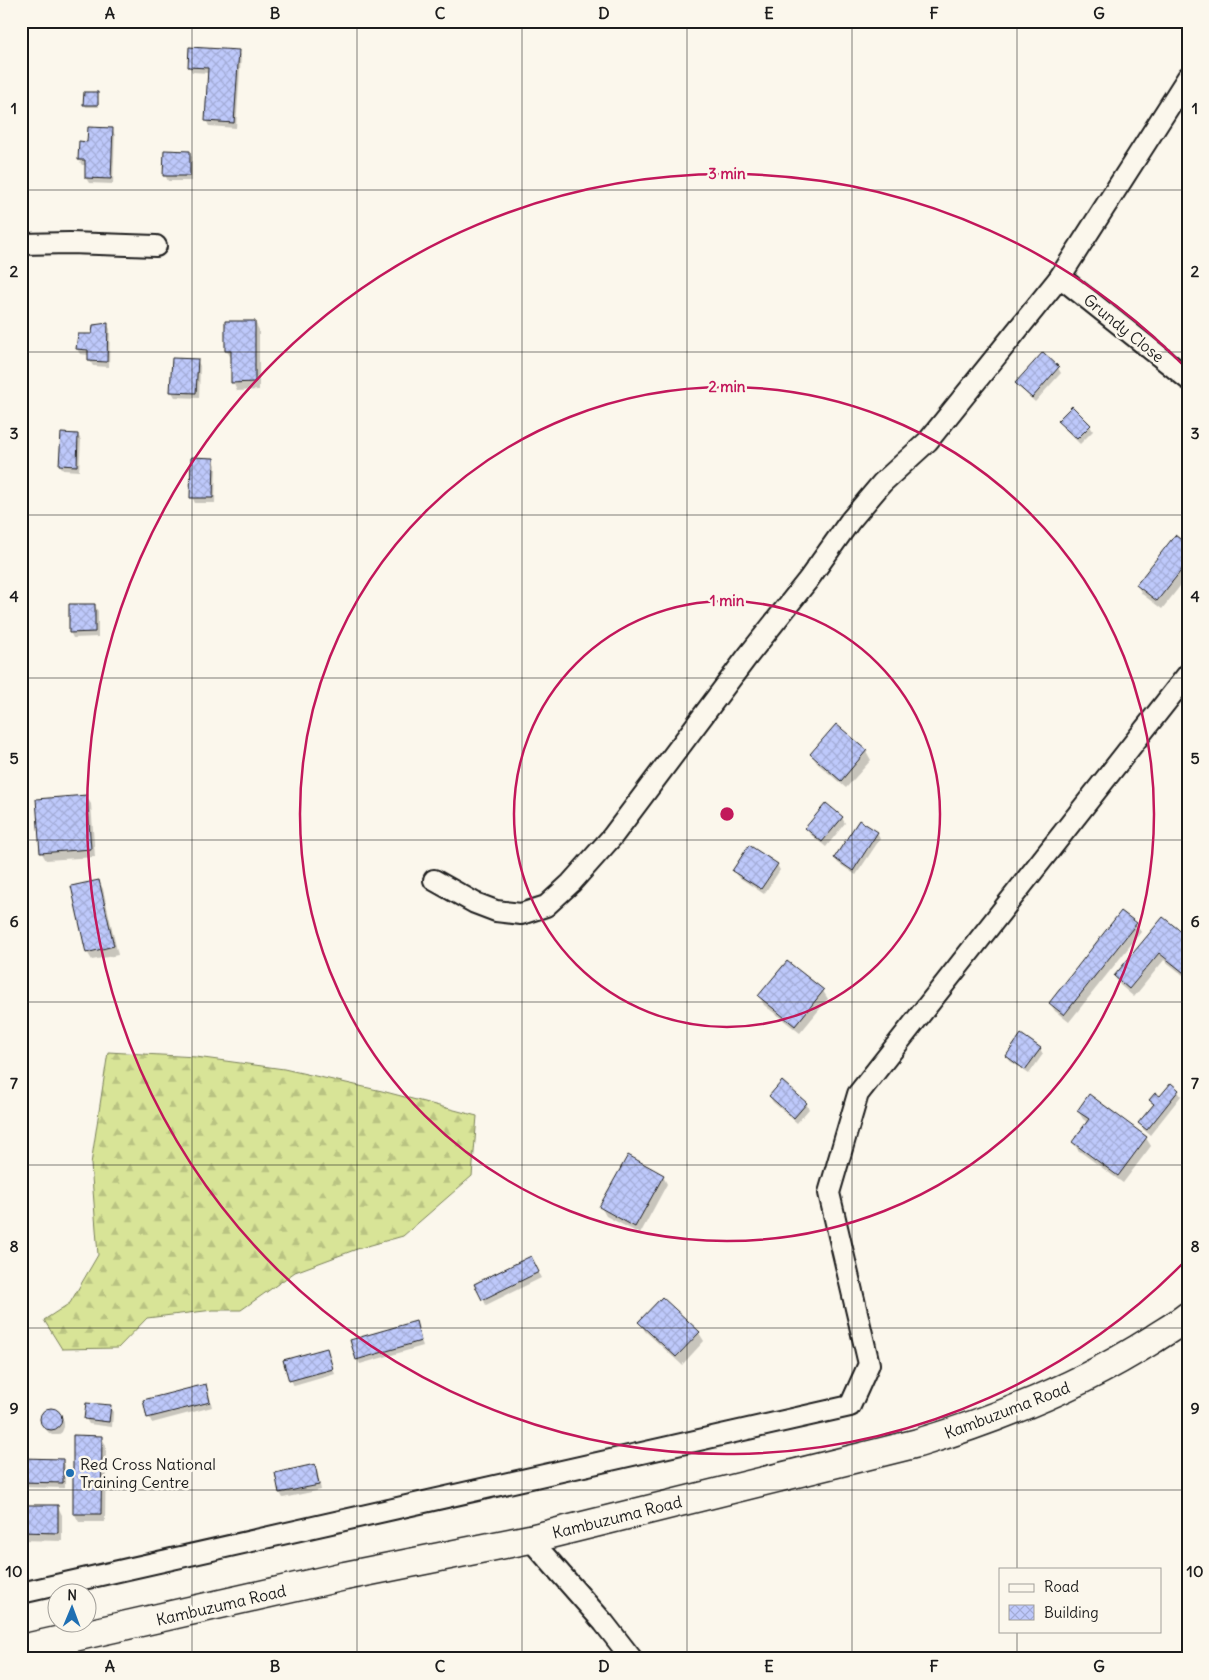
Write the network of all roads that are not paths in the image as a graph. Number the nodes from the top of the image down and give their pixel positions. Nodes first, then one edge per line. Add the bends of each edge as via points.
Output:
1 (1188, 77) edge
2 (21, 244) edge
3 (156, 246) dead end
4 (1060, 277) junction
5 (1188, 379) edge
6 (1188, 674) edge
7 (434, 880) dead end
8 (1188, 1316) edge
9 (530, 1538) junction
10 (21, 1593) edge
11 (21, 1649) edge
12 (632, 1659) edge

1 - 4 street
2 - 3 street
4 - 5 street, Grundy Close
4 - 7 street via 928,441 882,483 850,520 612,837 571,883 546,906 521,914 496,911 475,903
6 - 10 street via 858,1094 829,1193 869,1364 850,1406
8 - 9 main road, Kambuzuma Road via 1080,1381 958,1431
9 - 11 main road, Kambuzuma Road
9 - 12 street

